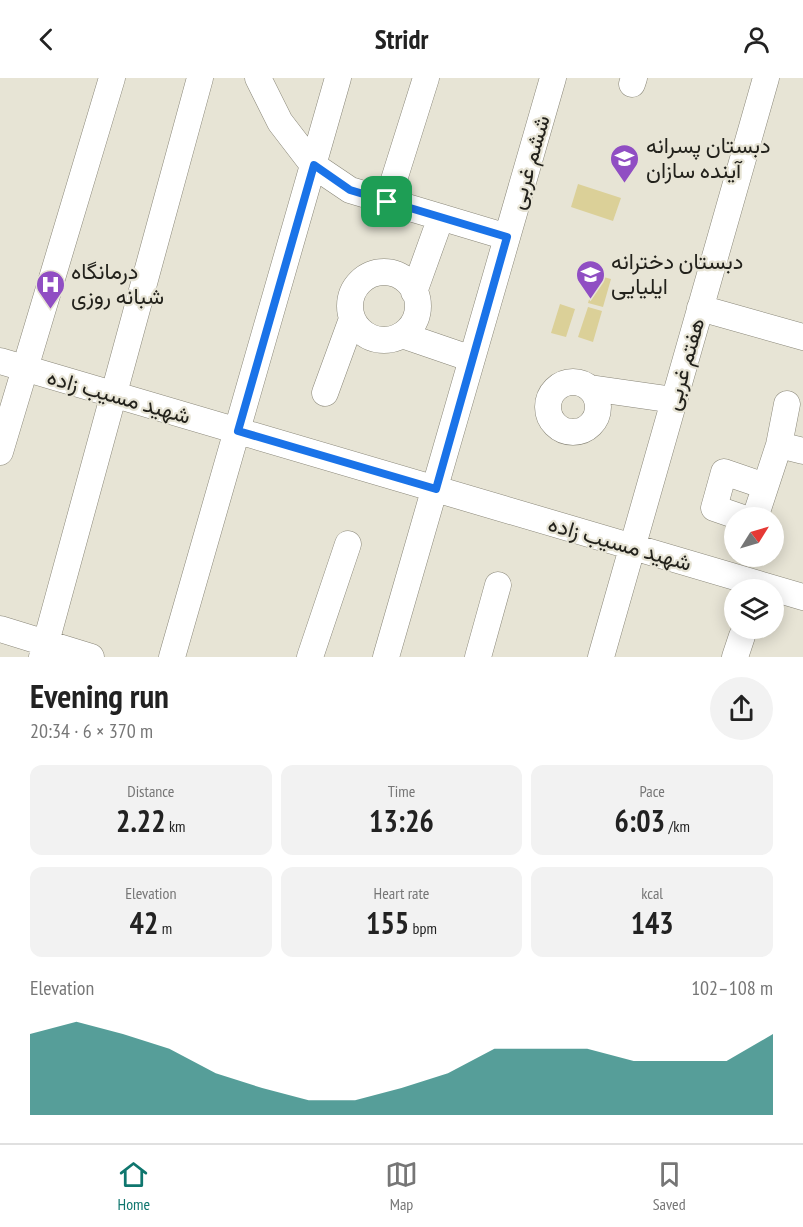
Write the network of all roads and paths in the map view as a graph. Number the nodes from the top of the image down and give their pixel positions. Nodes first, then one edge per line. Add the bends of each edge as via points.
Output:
1 (112, 78) edge
2 (200, 78) edge
3 (258, 78) edge
4 (338, 78) edge
5 (426, 78) edge
6 (553, 78) edge
7 (766, 78) edge
8 (314, 165) junction
9 (387, 202) junction
10 (441, 217) junction
11 (507, 237) junction
12 (414, 292) junction
13 (700, 308) junction
14 (352, 319) junction
15 (402, 334) junction
16 (803, 337) edge
17 (472, 359) junction
18 (0, 361) edge
19 (24, 369) junction
20 (590, 388) dead end
21 (325, 393) dead end
22 (114, 395) junction
23 (674, 400) junction
24 (787, 404) dead end
25 (238, 431) junction
26 (791, 448) edge
27 (0, 452) edge
28 (765, 486) junction
29 (436, 489) junction
30 (758, 507) edge
31 (724, 511) edge
32 (348, 544) dead end
33 (633, 547) junction
34 (498, 585) dead end
35 (803, 597) edge
36 (0, 629) edge
37 (44, 650) edge
38 (91, 657) edge
39 (172, 657) edge
40 (310, 657) edge
41 (387, 657) edge
42 (478, 657) edge
43 (601, 657) edge

1 - 19 street
2 - 22 street
3 - 8 street via 280,122
4 - 8 street
5 - 9 street
6 - 11 street, ششم غربی
7 - 13 street, هفتم غربی
8 - 9 street via 350,190
8 - 25 street
9 - 10 street
10 - 11 street
10 - 12 street
11 - 17 street, ششم غربی
12 - 14 street via 398,275 387,272 365,278 351,296
12 - 15 street via 415,320
13 - 16 street
13 - 23 street, هفتم غربی
14 - 15 street via 374,339 393,339
14 - 21 street
15 - 17 street
17 - 29 street, ششم غربی
18 - 19 street, شهید مسیب زاده
19 - 22 street, شهید مسیب زاده
19 - 27 street
20 - 23 street
22 - 25 street, شهید مسیب زاده
22 - 37 street
23 - 33 street, هفتم غربی
24 - 26 street
25 - 29 street, شهید مسیب زاده
25 - 39 street
26 - 28 street
28 - 30 street
28 - 31 street via 724,472 714,508
29 - 33 street, شهید مسیب زاده
29 - 41 street, ششم غربی
32 - 40 street
33 - 35 street, شهید مسیب زاده
33 - 43 street, هفتم غربی
34 - 42 street
36 - 37 street
37 - 38 street

